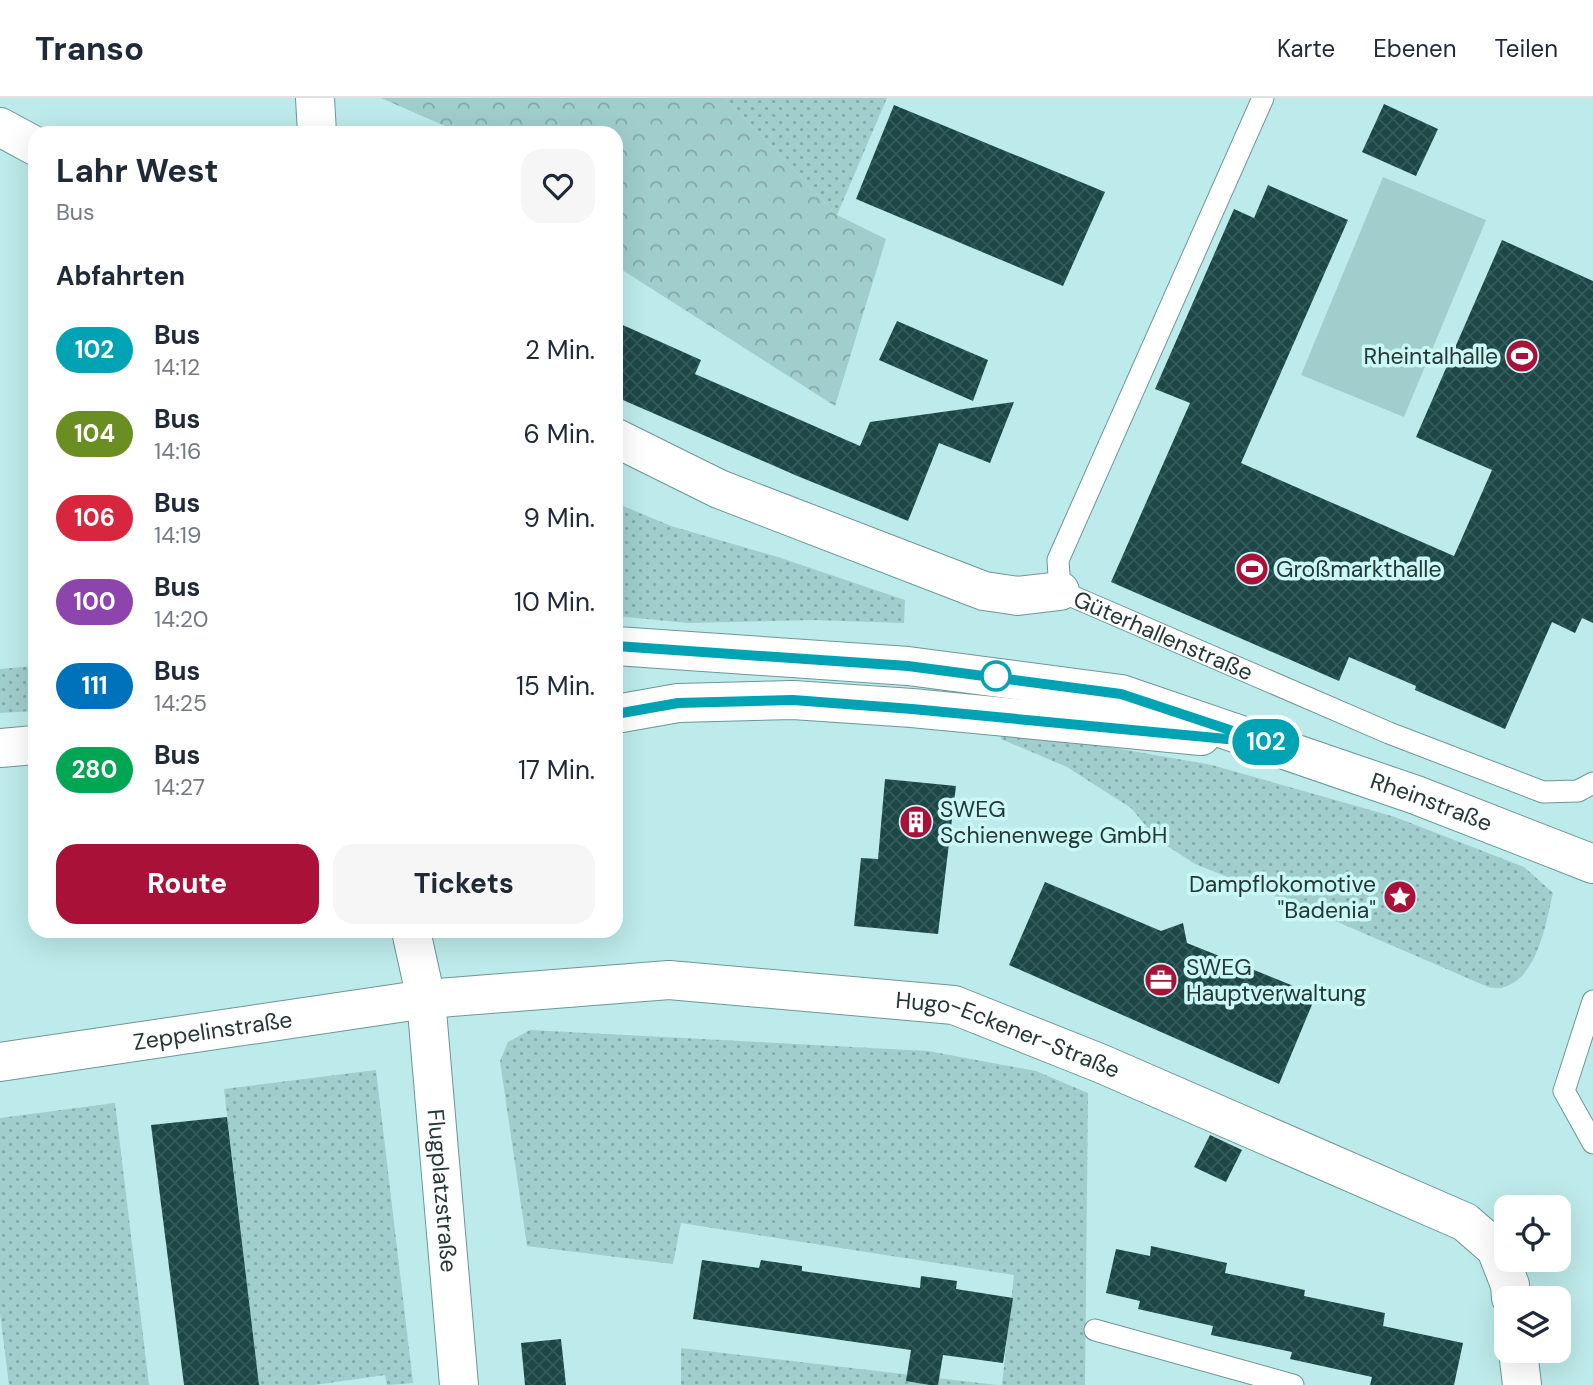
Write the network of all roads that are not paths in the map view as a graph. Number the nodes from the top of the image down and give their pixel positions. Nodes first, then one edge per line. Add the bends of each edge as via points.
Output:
1 (316, 98) edge
2 (1263, 98) edge
3 (317, 126) edge
4 (0, 127) edge
5 (28, 142) edge
6 (623, 441) edge
7 (1060, 591) junction
8 (623, 646) edge
9 (623, 713) edge
10 (1269, 743) junction
11 (28, 746) edge
12 (0, 748) edge
13 (1593, 783) edge
14 (1593, 864) edge
15 (413, 938) edge
16 (432, 938) edge
17 (426, 999) junction
18 (1593, 1001) edge
19 (0, 1062) edge
20 (1593, 1143) edge
21 (1510, 1286) edge
22 (1096, 1329) dead end
23 (1519, 1363) edge
24 (459, 1385) edge
25 (1293, 1385) edge
26 (1522, 1385) edge

1 - 3 street
2 - 7 lane via 1058,559
4 - 5 street
6 - 7 street, Güterhallenstraße via 719,489 984,591 1018,596
7 - 13 lane, Güterhallenstraße via 1389,733 1543,792 1578,791
8 - 10 street, Rheinstraße via 908,666 1121,694
9 - 10 street, Rheinstraße via 678,703 793,700
10 - 14 street, Rheinstraße
11 - 12 street
15 - 17 street, Flugplatzstraße
16 - 17 street, Flugplatzstraße
17 - 19 street, Zeppelinstraße
17 - 21 street, Hugo-Eckener-Straße via 669,981 954,1005 1102,1064 1465,1222 1496,1249
17 - 24 street, Flugplatzstraße
18 - 20 lane via 1564,1091
22 - 25 lane
23 - 26 street

